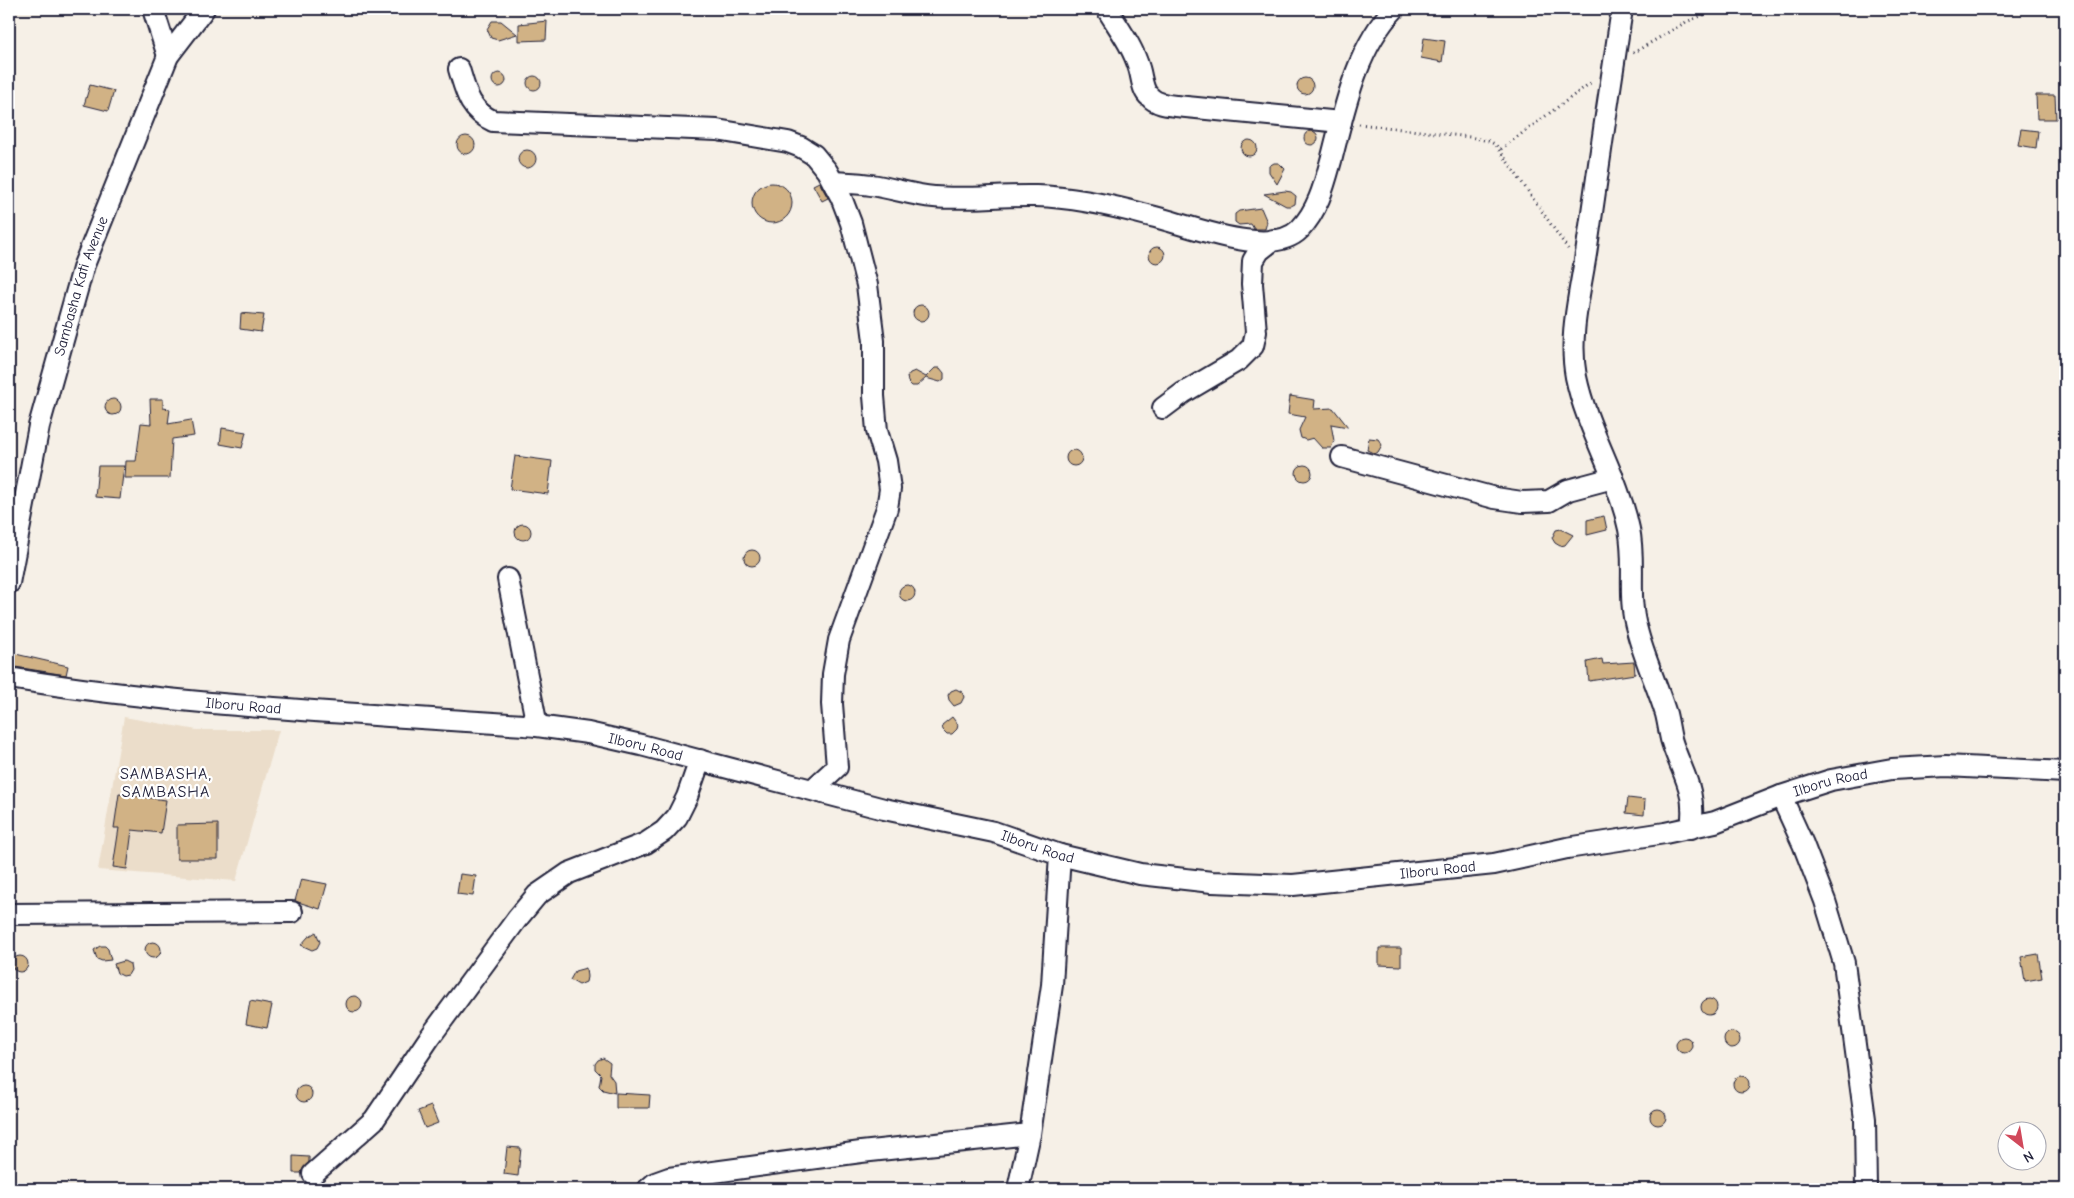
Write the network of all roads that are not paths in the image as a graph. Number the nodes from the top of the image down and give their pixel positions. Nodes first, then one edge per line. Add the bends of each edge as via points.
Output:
1 (153, 9) edge
2 (204, 9) edge
3 (1107, 9) edge
4 (1394, 9) edge
5 (1622, 9) edge
6 (168, 56) junction
7 (459, 69) dead end
8 (1342, 122) junction
9 (833, 182) junction
10 (1273, 240) junction
11 (1163, 408) dead end
12 (1342, 456) dead end
13 (1612, 478) junction
14 (508, 579) dead end
15 (9, 583) edge
16 (9, 678) edge
17 (537, 726) junction
18 (700, 760) junction
19 (2065, 772) edge
20 (813, 789) junction
21 (1781, 796) junction
22 (1691, 828) junction
23 (1060, 855) junction
24 (292, 912) dead end
25 (9, 914) edge
26 (1030, 1134) junction
27 (313, 1174) dead end
28 (648, 1189) edge
29 (1018, 1189) edge
30 (1866, 1189) edge

1 - 6 street
2 - 6 street, Sambasha Kati Avenue
3 - 8 street via 1132,52 1146,92 1161,104
4 - 8 street via 1382,21 1368,45 1354,77
5 - 13 street via 1575,316 1573,350 1576,378 1595,439
6 - 15 street, Sambasha Kati Avenue via 84,265 39,426
7 - 9 street via 468,98 480,115 493,121 717,130 788,142 814,155
8 - 10 street via 1324,189 1311,213 1299,230
9 - 10 street via 934,197 1066,198 1149,215 1235,240
9 - 20 street via 851,223 867,286 874,341 877,431 890,489 887,508 839,640 832,704 837,767
10 - 11 street via 1259,251 1253,261 1254,346 1239,360
12 - 13 street via 1495,498 1522,502 1549,501 1568,490
13 - 22 street via 1630,531 1631,600 1636,629 1692,793
14 - 17 street
16 - 17 street, Ilboru Road via 206,703
17 - 18 street, Ilboru Road via 588,733
18 - 20 street, Ilboru Road
18 - 27 street via 677,817 664,831 646,843 569,872 537,895 430,1037 374,1120
19 - 21 street, Ilboru Road via 1946,766 1892,769 1831,780
20 - 23 street, Ilboru Road via 884,809 994,832
21 - 22 street, Ilboru Road via 1738,814
21 - 30 street via 1825,901 1844,963 1864,1120
22 - 23 street, Ilboru Road via 1567,848 1494,864 1293,885 1212,882 1140,874
23 - 26 street via 1052,985
24 - 25 street
26 - 28 street via 861,1152 669,1178
26 - 29 street

